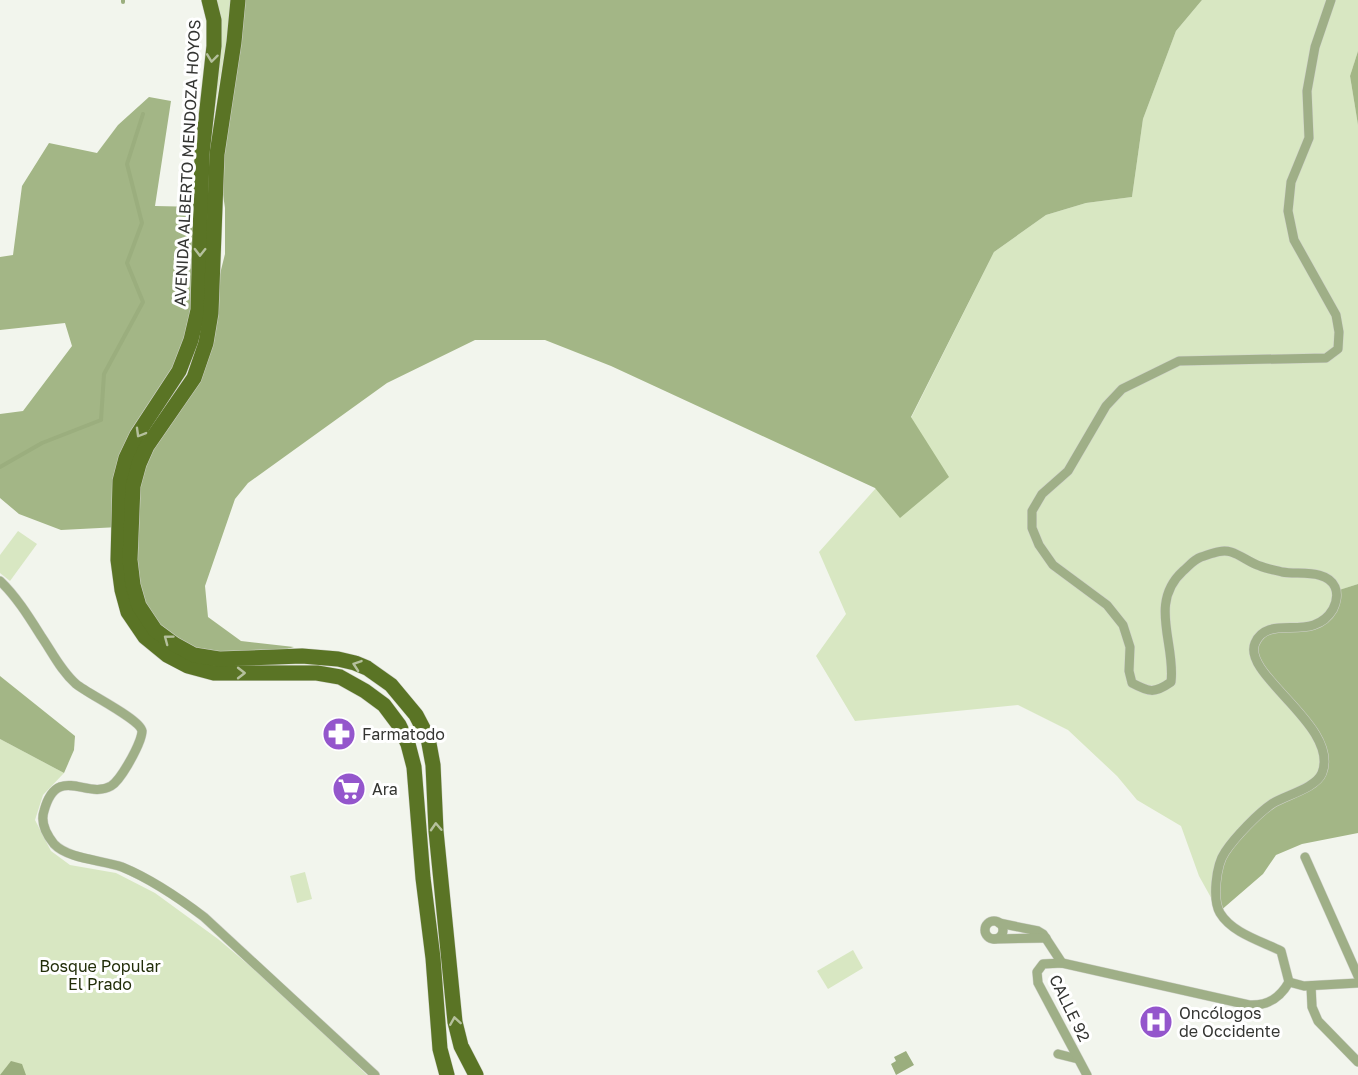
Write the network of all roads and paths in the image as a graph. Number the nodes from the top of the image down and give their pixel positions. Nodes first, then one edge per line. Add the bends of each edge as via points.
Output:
1 (209, 0) edge
2 (238, 0) edge
3 (1331, 0) edge
4 (0, 581) edge
5 (1305, 857) dead end
6 (1046, 938) junction
7 (1058, 963) junction
8 (1358, 976) edge
9 (1289, 982) junction
10 (1358, 983) edge
11 (1311, 986) junction
12 (1058, 1054) dead end
13 (1078, 1059) junction
14 (1358, 1062) edge
15 (375, 1075) edge
16 (447, 1075) edge
17 (476, 1075) edge
18 (1087, 1075) edge

1 -> 16 main road, AVENIDA ALBERTO MENDOZA HOYOS via 214,46 202,154 198,310 179,371 126,458 120,481 118,560 122,590 128,612 145,637 166,655 188,666 214,673 317,673 340,677 384,705 399,725 414,766 440,1049
17 -> 2 main road, AVENIDA ALBERTO MENDOZA HOYOS via 461,1046 455,1022 433,765 428,738 416,715 391,685 355,663 302,656 219,659 194,655 155,630 139,606 134,585 130,560 132,507 139,464 194,378 206,343 211,313 217,154
3 - 9 street via 1307,91 1309,138 1291,182 1288,211 1294,240 1336,315 1338,349 1326,358 1179,361 1122,389 1106,406 1068,471 1042,494 1032,512 1032,528 1053,565 1107,605 1123,625 1130,647 1132,683 1147,691 1161,690 1171,682 1173,668 1163,611 1176,577 1195,560 1216,551 1231,552 1260,566 1332,580 1335,605 1327,618 1313,627 1279,627 1265,632 1255,641 1253,651 1258,665 1314,731 1323,752 1322,774 1316,782 1272,803 1254,819 1225,852 1216,881 1219,912 1233,927 1281,951
4 - 15 street via 74,682 129,717 142,731 121,777 110,786 97,789 68,785 49,796 41,819 55,845 69,854 123,868 182,900
5 - 8 street
6 - 6 street via 1038,931 999,923 1002,933 993,939
6 - 7 street
7 - 9 street via 1249,1005 1263,1006 1274,1000
7 - 13 street, CALLE 92 via 1043,964 1037,972 1038,983
9 - 11 street
10 - 11 street
11 - 14 street via 1312,1007 1318,1021
12 - 13 street
13 - 18 street, CALLE 92

